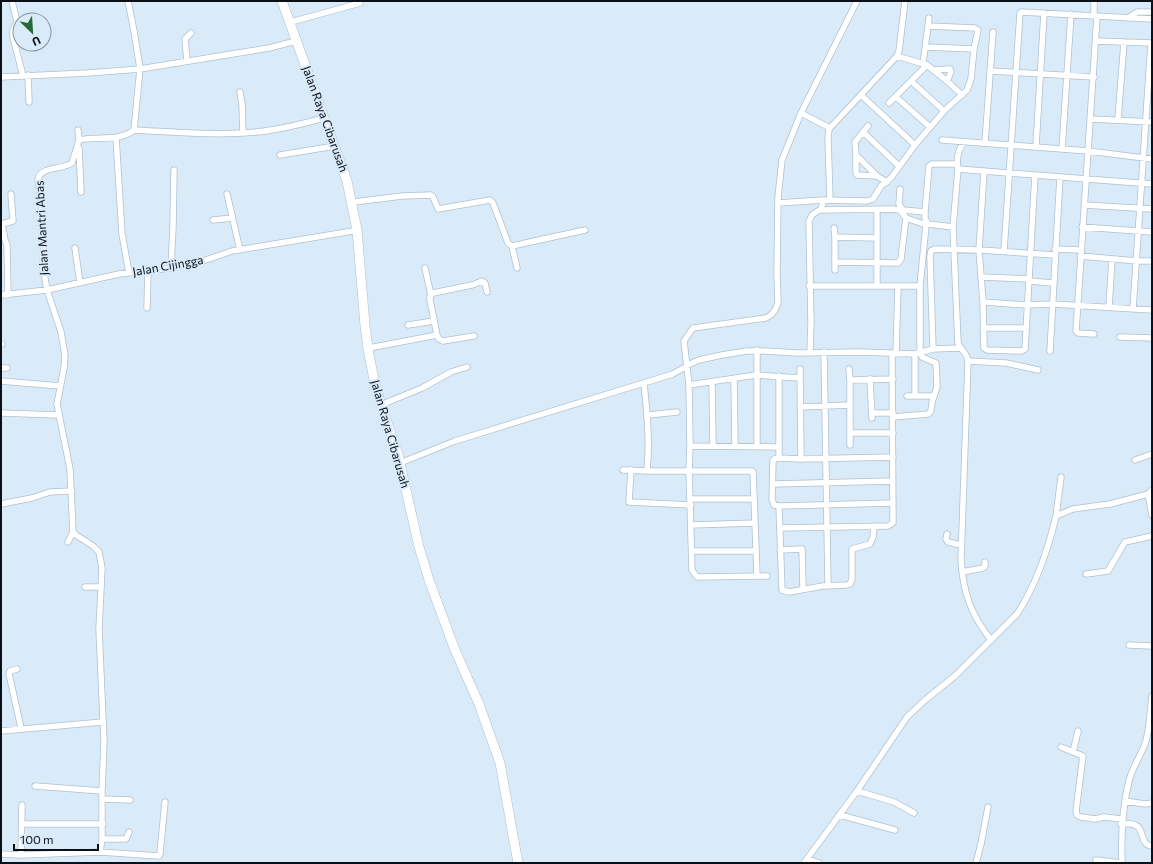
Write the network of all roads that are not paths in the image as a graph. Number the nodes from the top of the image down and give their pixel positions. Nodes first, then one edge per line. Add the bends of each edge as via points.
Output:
1 (12, 1) edge
2 (128, 1) edge
3 (283, 1) edge
4 (857, 1) edge
5 (905, 1) edge
6 (1094, 1) edge
7 (360, 3) dead end
8 (1152, 12) edge
9 (1044, 13) junction
10 (1071, 14) junction
11 (1095, 14) junction
12 (1129, 17) junction
13 (929, 18) dead end
14 (1152, 19) edge
15 (291, 22) junction
16 (928, 26) junction
17 (993, 32) dead end
18 (191, 33) dead end
19 (296, 41) junction
20 (1096, 41) junction
21 (1124, 42) junction
22 (1151, 43) edge
23 (926, 47) junction
24 (974, 49) junction
25 (897, 56) junction
26 (187, 61) junction
27 (925, 64) junction
28 (140, 69) junction
29 (934, 70) junction
30 (990, 70) junction
31 (1015, 72) junction
32 (1040, 74) junction
33 (26, 75) junction
34 (1067, 75) junction
35 (1, 77) edge
36 (1094, 77) junction
37 (912, 81) junction
38 (947, 81) junction
39 (240, 92) dead end
40 (861, 95) junction
41 (962, 95) junction
42 (896, 97) junction
43 (29, 102) dead end
44 (889, 103) dead end
45 (944, 111) junction
46 (801, 112) junction
47 (324, 118) junction
48 (1091, 119) junction
49 (1118, 120) junction
50 (1145, 120) junction
51 (1152, 122) edge
52 (868, 126) dead end
53 (830, 128) junction
54 (930, 128) junction
55 (78, 130) dead end
56 (134, 130) junction
57 (863, 132) junction
58 (243, 133) junction
59 (116, 137) junction
60 (942, 140) dead end
61 (79, 142) junction
62 (964, 142) junction
63 (985, 143) junction
64 (915, 145) junction
65 (1011, 145) junction
66 (335, 146) junction
67 (1036, 146) junction
68 (1062, 149) junction
69 (1088, 151) junction
70 (280, 155) dead end
71 (856, 155) junction
72 (1143, 158) junction
73 (1152, 159) edge
74 (899, 166) junction
75 (957, 167) junction
76 (174, 170) dead end
77 (984, 171) junction
78 (1009, 172) junction
79 (1035, 175) junction
80 (877, 176) junction
81 (1060, 177) junction
82 (1086, 180) junction
83 (886, 182) junction
84 (1141, 184) junction
85 (1152, 184) edge
86 (900, 189) dead end
87 (81, 192) dead end
88 (11, 194) dead end
89 (227, 194) dead end
90 (827, 200) junction
91 (354, 202) junction
92 (778, 203) junction
93 (1084, 205) junction
94 (1140, 208) junction
95 (1152, 209) edge
96 (821, 210) junction
97 (878, 210) junction
98 (925, 212) junction
99 (232, 218) junction
100 (906, 218) junction
101 (213, 220) dead end
102 (2, 224) edge
103 (953, 227) junction
104 (1082, 227) junction
105 (834, 228) dead end
106 (358, 230) junction
107 (585, 230) dead end
108 (1138, 232) junction
109 (1152, 232) edge
110 (835, 237) junction
111 (877, 238) junction
112 (512, 246) junction
113 (75, 248) dead end
114 (953, 249) junction
115 (240, 250) junction
116 (980, 250) junction
117 (1004, 251) junction
118 (1055, 252) junction
119 (1030, 253) junction
120 (1080, 253) junction
121 (1112, 259) junction
122 (1136, 261) junction
123 (1152, 261) edge
124 (835, 262) junction
125 (877, 262) junction
126 (171, 267) junction
127 (424, 268) dead end
128 (517, 268) dead end
129 (148, 270) junction
130 (836, 270) dead end
131 (128, 273) junction
132 (981, 277) junction
133 (1029, 280) junction
134 (80, 283) junction
135 (1053, 283) junction
136 (809, 286) junction
137 (877, 286) junction
138 (898, 286) junction
139 (920, 286) junction
140 (47, 290) junction
141 (487, 292) dead end
142 (8, 294) junction
143 (1, 295) edge
144 (431, 295) junction
145 (983, 302) junction
146 (1052, 304) junction
147 (1027, 305) junction
148 (1077, 306) junction
149 (1109, 307) junction
150 (147, 308) dead end
151 (1133, 309) junction
152 (1152, 310) edge
153 (434, 321) junction
154 (408, 325) dead end
155 (983, 328) junction
156 (1026, 328) junction
157 (1094, 334) dead end
158 (437, 335) junction
159 (474, 336) dead end
160 (1120, 337) dead end
161 (1152, 338) edge
162 (369, 348) junction
163 (960, 348) junction
164 (933, 349) junction
165 (757, 350) junction
166 (1050, 351) dead end
167 (810, 352) junction
168 (824, 352) junction
169 (894, 353) junction
170 (917, 353) junction
171 (687, 360) junction
172 (968, 361) junction
173 (467, 367) dead end
174 (849, 368) dead end
175 (800, 369) dead end
176 (1038, 370) dead end
177 (756, 376) junction
178 (779, 376) junction
179 (799, 378) junction
180 (734, 379) junction
181 (870, 379) junction
182 (893, 379) junction
183 (850, 380) junction
184 (1, 382) edge
185 (712, 382) junction
186 (644, 383) junction
187 (689, 385) junction
188 (60, 386) junction
189 (907, 396) dead end
190 (915, 396) junction
191 (934, 396) junction
192 (383, 404) junction
193 (850, 405) junction
194 (825, 406) junction
195 (800, 407) junction
196 (677, 412) dead end
197 (1, 413) edge
198 (58, 415) junction
199 (648, 415) junction
200 (893, 415) junction
201 (893, 432) junction
202 (850, 433) junction
203 (395, 441) junction
204 (850, 445) dead end
205 (690, 446) junction
206 (713, 446) junction
207 (735, 446) junction
208 (756, 446) junction
209 (778, 447) junction
210 (1152, 454) edge
211 (892, 457) junction
212 (779, 458) junction
213 (826, 458) junction
214 (400, 459) junction
215 (801, 459) junction
216 (1135, 460) dead end
217 (623, 470) dead end
218 (631, 470) junction
219 (647, 471) junction
220 (689, 472) junction
221 (1061, 477) dead end
222 (893, 481) junction
223 (826, 483) junction
224 (773, 484) junction
225 (72, 491) junction
226 (1150, 492) edge
227 (754, 499) junction
228 (691, 502) junction
229 (893, 503) junction
230 (1, 504) edge
231 (826, 504) junction
232 (779, 506) junction
233 (1152, 515) edge
234 (1056, 516) junction
235 (755, 523) junction
236 (691, 525) junction
237 (826, 526) junction
238 (874, 526) junction
239 (780, 528) junction
240 (73, 532) junction
241 (947, 534) dead end
242 (1152, 536) edge
243 (68, 542) dead end
244 (962, 545) junction
245 (780, 550) junction
246 (692, 551) junction
247 (756, 551) junction
248 (985, 562) dead end
249 (962, 572) junction
250 (1086, 574) dead end
251 (757, 576) junction
252 (767, 576) dead end
253 (828, 585) junction
254 (85, 586) dead end
255 (101, 587) junction
256 (803, 589) junction
257 (991, 640) junction
258 (1129, 645) dead end
259 (1152, 646) edge
260 (17, 669) dead end
261 (1152, 696) edge
262 (103, 722) junction
263 (1151, 726) edge
264 (21, 728) junction
265 (1, 730) edge
266 (1078, 731) dead end
267 (1061, 747) dead end
268 (1073, 752) junction
269 (35, 786) dead end
270 (102, 791) junction
271 (858, 791) junction
272 (102, 799) junction
273 (130, 800) dead end
274 (1125, 801) junction
275 (165, 802) dead end
276 (1152, 803) edge
277 (22, 805) dead end
278 (988, 807) dead end
279 (914, 814) dead end
280 (840, 815) junction
281 (1121, 821) junction
282 (22, 824) junction
283 (103, 824) junction
284 (895, 830) dead end
285 (128, 832) dead end
286 (102, 839) junction
287 (1152, 846) edge
288 (100, 852) junction
289 (1, 854) edge
290 (160, 854) junction
291 (21, 855) junction
292 (1096, 860) dead end
293 (806, 861) edge
294 (159, 863) edge
295 (519, 863) edge
296 (819, 863) edge
297 (976, 863) edge
298 (1122, 863) edge

1 - 33 street via 17,21 13,37
2 - 28 street
3 - 15 main road, Jalan Raya Cibarusah
3 - 19 main road, Jalan Raya Cibarusah
4 - 46 street
5 - 25 street
6 - 11 street
7 - 15 street
8 - 12 street via 1138,11
9 - 10 street
9 - 31 street via 1020,13
9 - 32 street
10 - 11 street
10 - 34 street
11 - 12 street
11 - 20 street
12 - 14 street
13 - 16 street
15 - 91 main road, Jalan Raya Cibarusah via 346,170
16 - 23 street
16 - 24 street via 976,28 978,32
17 - 30 street
18 - 26 street via 185,39
19 - 26 street via 269,48
19 - 47 main road, Jalan Raya Cibarusah
20 - 21 street
20 - 36 street
21 - 22 street
21 - 49 street
22 - 50 street
23 - 24 street
23 - 27 street
24 - 41 street via 970,83
25 - 27 street
25 - 40 street
26 - 28 street
27 - 29 street
27 - 37 street
28 - 33 street
28 - 56 street
29 - 38 street
29 - 38 street via 950,69
30 - 31 street
30 - 63 street
31 - 32 street
31 - 65 street
32 - 34 street
32 - 67 street
33 - 35 street
33 - 43 street
34 - 36 street
34 - 68 street
36 - 48 street
37 - 42 street
37 - 45 street
38 - 41 street
39 - 58 street
40 - 53 street
40 - 64 street
41 - 45 street
42 - 44 street
42 - 54 street
45 - 54 street
46 - 53 street
46 - 92 street via 782,160
47 - 58 street via 292,126
47 - 66 main road, Jalan Raya Cibarusah
48 - 49 street
48 - 69 street
49 - 50 street
50 - 51 street
50 - 72 street
52 - 57 street
53 - 90 street
54 - 64 street
55 - 61 street
56 - 58 street
56 - 59 street
57 - 71 street via 855,142
57 - 74 street
59 - 61 street
59 - 131 street via 122,234
60 - 62 street
61 - 87 street
61 - 140 street, Jalan Mantri Abas via 70,164 42,172 38,177 44,230 43,267
62 - 63 street
62 - 75 street via 959,151
63 - 65 street
64 - 74 street
65 - 67 street
65 - 78 street
66 - 70 street
66 - 106 main road, Jalan Raya Cibarusah via 347,181
67 - 68 street
68 - 69 street
69 - 72 street
69 - 82 street
71 - 80 street
71 - 80 street via 857,175
72 - 73 street
72 - 84 street
74 - 83 street
75 - 77 street
75 - 98 street via 932,164 929,166
75 - 103 street
76 - 126 street
77 - 78 street
77 - 116 street
78 - 79 street
78 - 117 street
79 - 81 street
79 - 119 street
80 - 83 street
81 - 82 street
81 - 118 street
82 - 84 street
82 - 93 street
83 - 90 street via 873,198 867,201
84 - 85 street
84 - 94 street
86 - 98 street via 901,208
88 - 102 street via 13,221
89 - 99 street
90 - 92 street
90 - 96 street
91 - 106 main road, Jalan Raya Cibarusah
91 - 112 street via 431,195 438,209 490,200 508,243
92 - 171 street via 778,303 775,310 766,318 692,328 684,341
93 - 94 street
93 - 104 street
94 - 95 street
94 - 108 street
96 - 97 street
96 - 136 street via 812,215 809,221
97 - 100 street via 898,210
97 - 111 street
98 - 103 street via 928,224
99 - 101 street
99 - 115 street
100 - 125 street via 900,262
100 - 139 street via 926,227
102 - 142 street via 8,246
103 - 114 street
104 - 108 street
104 - 120 street
105 - 110 street
106 - 115 street, Jalan Cijingga
106 - 162 main road, Jalan Raya Cibarusah
106 - 203 main road, Jalan Raya Cibarusah via 368,349 381,405
107 - 112 street
108 - 109 street
108 - 122 street
110 - 111 street
110 - 124 street
111 - 125 street
112 - 128 street
113 - 134 street
114 - 116 street
114 - 163 street via 957,338
114 - 164 street via 935,249 930,254
115 - 126 street, Jalan Cijingga via 197,263
116 - 117 street
116 - 132 street
117 - 119 street
118 - 119 street
118 - 120 street
118 - 135 street
119 - 133 street
120 - 121 street
120 - 148 street
121 - 122 street
121 - 149 street
122 - 123 street
122 - 151 street
124 - 125 street
124 - 130 street
125 - 137 street
126 - 129 street, Jalan Cijingga
127 - 144 street
129 - 131 street, Jalan Cijingga
129 - 150 street
131 - 134 street, Jalan Cijingga
132 - 133 street
132 - 145 street
133 - 135 street
133 - 147 street
134 - 140 street, Jalan Cijingga
135 - 146 street
136 - 137 street
136 - 167 street
137 - 138 street
138 - 139 street
138 - 169 street
139 - 170 street
140 - 142 street, Jalan Cijingga
140 - 188 street, Jalan Mantri Abas via 64,343 65,361
141 - 144 street via 482,281 472,286
142 - 143 street, Jalan Cijingga
144 - 153 street
145 - 147 street
145 - 155 street
146 - 147 street
146 - 148 street
146 - 166 street
147 - 156 street
148 - 149 street
148 - 157 street via 1076,332
149 - 151 street
151 - 152 street
153 - 154 street
153 - 158 street
155 - 156 street
155 - 156 street via 986,350 1021,351 1025,349
158 - 159 street via 442,341
158 - 162 street
160 - 161 street
162 - 192 main road, Jalan Raya Cibarusah
163 - 164 street
163 - 172 street via 966,353
164 - 170 street
165 - 167 street
165 - 171 street via 714,356 693,362
165 - 177 street
167 - 168 street
168 - 169 street
168 - 194 street
169 - 170 street
169 - 182 street
170 - 190 street
170 - 191 street via 936,364 937,387
171 - 186 street via 677,372
171 - 187 street
172 - 176 street via 1006,363
172 - 244 street
173 - 192 street
174 - 183 street
175 - 179 street
177 - 178 street
177 - 180 street
177 - 208 street
178 - 179 street
178 - 209 street
179 - 195 street
180 - 185 street
180 - 207 street
181 - 182 street
181 - 183 street
181 - 200 street via 872,416
182 - 200 street
183 - 193 street
184 - 188 street
185 - 187 street
185 - 206 street
186 - 199 street
186 - 214 street
187 - 205 street
188 - 198 street, Jalan Mantri Abas
189 - 190 street
190 - 191 street
191 - 200 street via 928,414
192 - 203 main road, Jalan Raya Cibarusah
193 - 194 street
193 - 202 street
194 - 195 street
194 - 213 street
195 - 215 street
196 - 199 street
197 - 198 street
198 - 225 street, Jalan Mantri Abas via 68,455
199 - 219 street
200 - 201 street
201 - 202 street
201 - 211 street
202 - 204 street
203 - 214 main road, Jalan Raya Cibarusah
205 - 206 street
205 - 220 street
206 - 207 street
207 - 208 street
208 - 209 street
209 - 212 street
210 - 216 street
211 - 213 street
211 - 222 street
212 - 215 street
212 - 224 street via 773,461
213 - 215 street
213 - 223 street
214 - 295 main road, Jalan Raya Cibarusah via 430,579 481,703 502,762
217 - 218 street
218 - 219 street
218 - 228 street via 629,502
219 - 220 street
220 - 227 street via 752,471
220 - 228 street
221 - 234 street
222 - 223 street
222 - 229 street
223 - 224 street
223 - 231 street
224 - 232 street via 772,503
225 - 230 street via 50,492
225 - 240 street, Jalan Mantri Abas
226 - 233 street
226 - 234 street via 1110,504 1073,509
227 - 228 street
227 - 235 street
228 - 236 street
229 - 231 street
229 - 238 street via 893,523 888,526
231 - 232 street
231 - 237 street
232 - 239 street
234 - 257 street via 1036,577 1024,603 1017,614
235 - 236 street
235 - 247 street
236 - 246 street
237 - 238 street
237 - 239 street
237 - 253 street
238 - 253 street via 870,544 852,549 851,583
239 - 245 street
240 - 243 street
240 - 255 street via 96,548 100,554
241 - 244 street via 946,539 949,543
242 - 250 street via 1125,542 1109,571
244 - 249 street
245 - 256 street via 782,590 789,592
245 - 256 street via 802,549
246 - 247 street
246 - 251 street via 692,570 697,577
247 - 251 street
248 - 249 street via 983,568
249 - 257 street via 968,602
251 - 252 street
253 - 256 street
254 - 255 street
255 - 262 street via 99,629
257 - 271 street via 956,675 907,717
258 - 259 street
260 - 264 street via 10,671 9,674
261 - 263 street
262 - 264 street
262 - 270 street
263 - 274 street via 1134,765
264 - 265 street
266 - 268 street
267 - 268 street
268 - 281 street via 1084,757 1077,815
269 - 270 street
270 - 272 street
271 - 279 street via 894,802
271 - 280 street
272 - 273 street
272 - 283 street
274 - 276 street
274 - 281 street
275 - 290 street
277 - 282 street
278 - 297 street
280 - 284 street
280 - 293 street
281 - 287 street via 1139,827 1144,842
281 - 298 street
282 - 283 street
282 - 291 street
283 - 286 street
285 - 286 street via 126,839
286 - 288 street
288 - 290 street via 157,856
288 - 291 street
289 - 291 street
290 - 294 street
292 - 298 street
293 - 296 street

